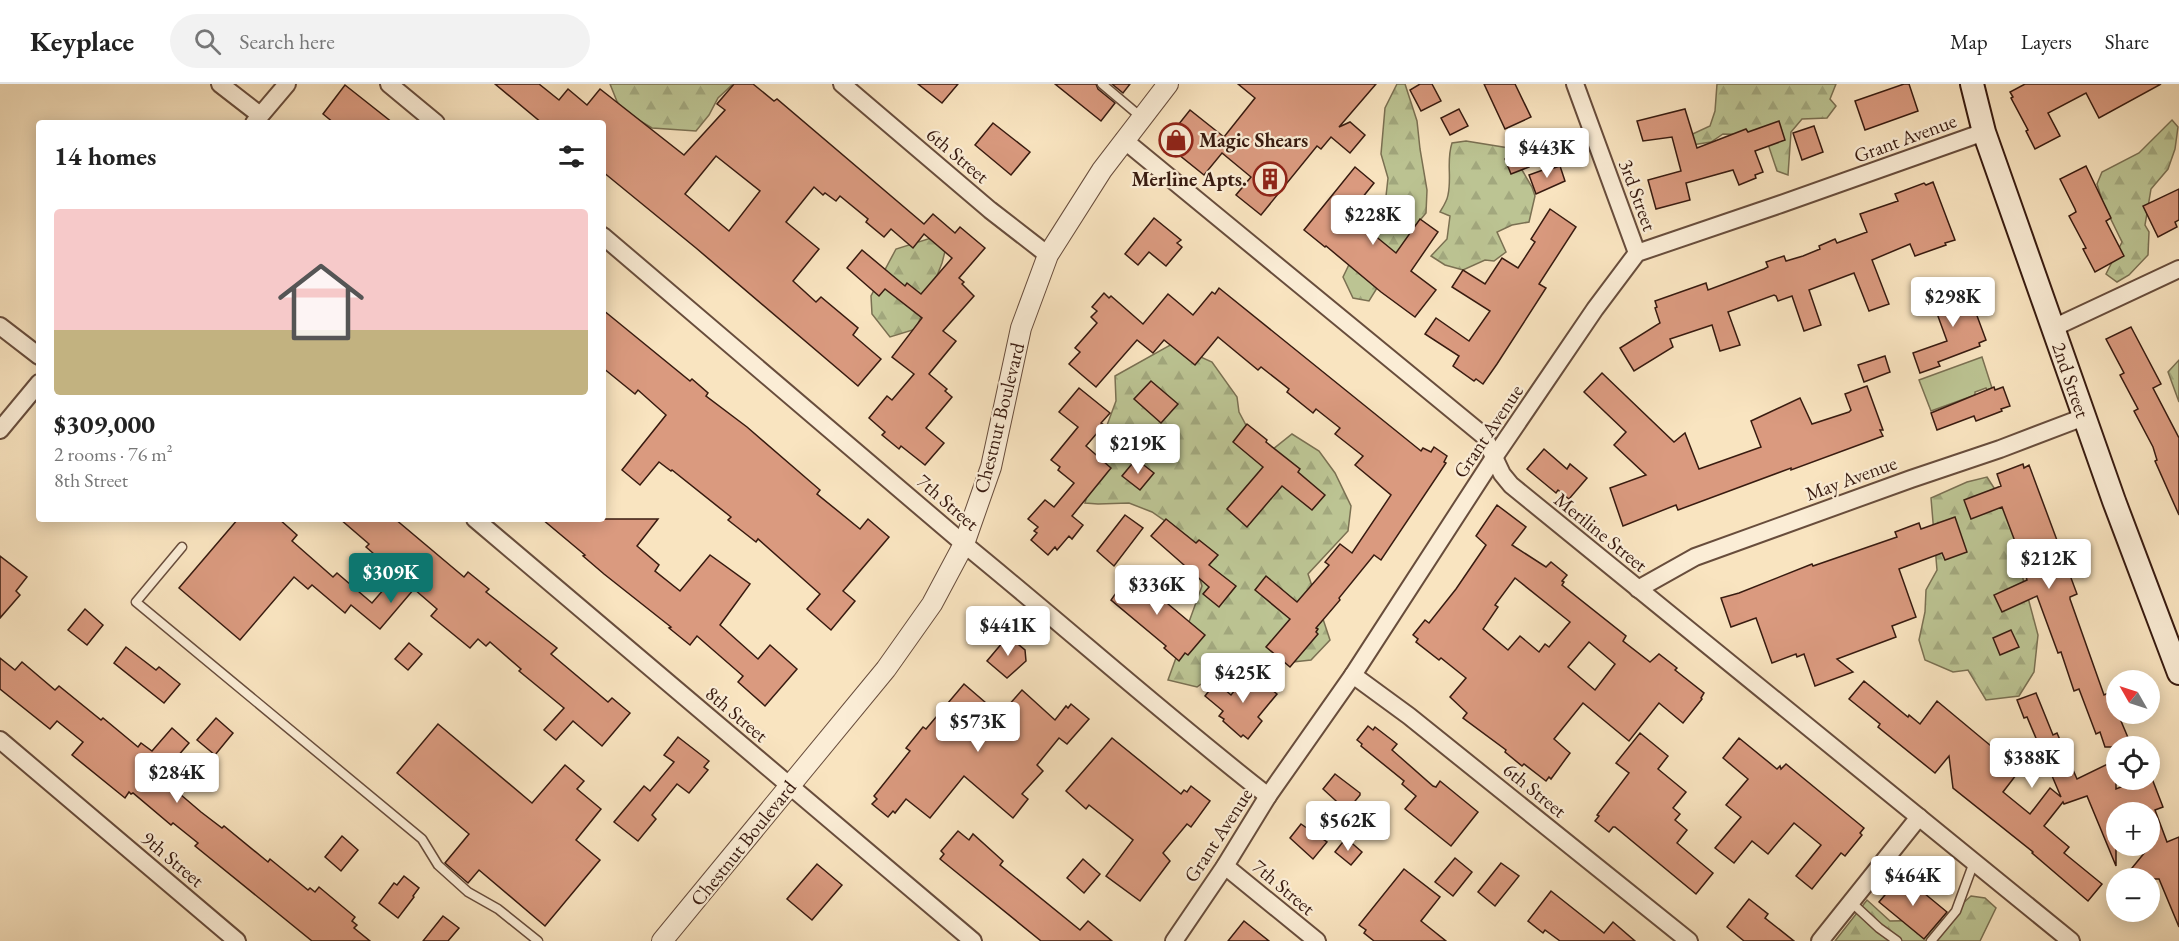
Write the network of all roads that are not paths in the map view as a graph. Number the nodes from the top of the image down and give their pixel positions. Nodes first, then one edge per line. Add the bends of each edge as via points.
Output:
1 (220, 84) edge
2 (287, 84) edge
3 (389, 84) edge
4 (843, 84) edge
5 (1102, 84) edge
6 (1168, 84) edge
7 (1575, 84) edge
8 (1972, 84) edge
9 (1141, 117) junction
10 (257, 119) edge
11 (432, 120) edge
12 (1984, 132) junction
13 (1124, 140) junction
14 (606, 239) edge
15 (1637, 253) junction
16 (1048, 255) junction
17 (2179, 269) edge
18 (0, 326) edge
19 (2053, 328) junction
20 (36, 355) edge
21 (36, 387) edge
22 (2084, 417) junction
23 (0, 430) edge
24 (1495, 456) junction
25 (479, 522) edge
26 (964, 544) junction
27 (182, 547) dead end
28 (1638, 589) junction
29 (2179, 673) edge
30 (1353, 675) junction
31 (0, 740) edge
32 (790, 785) junction
33 (1268, 796) junction
34 (1919, 817) junction
35 (1974, 862) junction
36 (1225, 866) junction
37 (1851, 902) junction
38 (237, 941) edge
39 (538, 941) edge
40 (662, 941) edge
41 (973, 941) edge
42 (1174, 941) edge
43 (1317, 941) edge
44 (1689, 941) edge
45 (1820, 941) edge
46 (1897, 941) edge
47 (1931, 941) edge
48 (2071, 941) edge

1 - 10 street
2 - 10 street
3 - 11 street
4 - 16 street, 6th Street
5 - 9 lane
6 - 9 street, Chestnut Boulevard
7 - 15 street, 3rd Street
8 - 12 main road, 2nd Street
9 - 13 street, Chestnut Boulevard
12 - 15 street, Grant Avenue
12 - 19 main road, 2nd Street
13 - 16 street, Chestnut Boulevard
13 - 24 street, Meriline Street via 1484,436
14 - 26 street, 7th Street
15 - 24 street, Grant Avenue
16 - 26 street, Chestnut Boulevard via 1021,328 991,467
17 - 19 street
18 - 20 street
19 - 22 main road, 2nd Street
21 - 23 street
22 - 28 street, May Avenue via 1695,557
22 - 29 main road, 2nd Street
24 - 28 street, Meriline Street via 1511,485
24 - 30 street, Grant Avenue
25 - 32 street, 8th Street
26 - 32 street, Chestnut Boulevard via 932,604 886,669
26 - 33 street, 7th Street
27 - 39 lane via 136,602 422,839 438,865 468,892 498,909
28 - 34 street, Meriline Street
30 - 33 street, Grant Avenue
30 - 44 street, 6th Street
31 - 38 street, 9th Street
32 - 40 street, Chestnut Boulevard
32 - 41 street, 8th Street
33 - 36 street, Grant Avenue
34 - 35 street, Meriline Street
34 - 37 street
35 - 47 lane via 1956,911
35 - 48 street, Meriline Street
36 - 42 street, Grant Avenue
36 - 43 street, 7th Street
37 - 45 street
37 - 46 lane

